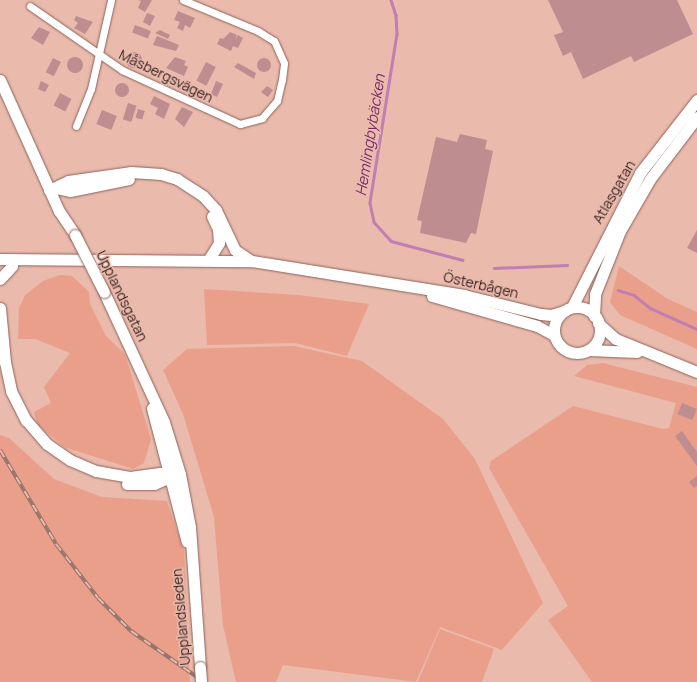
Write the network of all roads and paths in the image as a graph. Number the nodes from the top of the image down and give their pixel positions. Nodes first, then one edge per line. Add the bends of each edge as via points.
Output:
1 (111, 0) edge
2 (183, 0) edge
3 (30, 6) dead end
4 (99, 56) junction
5 (0, 80) edge
6 (697, 100) edge
7 (697, 118) edge
8 (76, 126) dead end
9 (52, 189) junction
10 (0, 259) edge
11 (209, 260) junction
12 (39, 261) junction
13 (252, 261) junction
14 (181, 263) junction
15 (0, 266) edge
16 (12, 266) junction
17 (270, 266) junction
18 (0, 279) edge
19 (390, 283) junction
20 (0, 308) edge
21 (568, 309) junction
22 (596, 319) junction
23 (554, 335) junction
24 (588, 350) junction
25 (644, 353) junction
26 (697, 372) edge
27 (0, 379) edge
28 (176, 475) junction
29 (201, 682) edge

1 - 4 street
2 - 4 street, Måsbergsvägen via 258,31 274,42 284,62 282,80 277,102 262,118 240,124 183,99
3 - 4 street, Måsbergsvägen
4 - 8 street via 91,89
5 - 9 main road, Upplandsgatan
6 - 21 main road, Atlasgatan via 640,173
7 - 22 main road, Atlasgatan via 650,179 620,231 596,294
9 - 11 main road via 67,192 145,179 173,186 198,201 211,214 218,229 218,249
9 - 13 main road via 68,181 131,172 161,174 177,179 203,196 216,210 235,250
9 - 28 main road, Upplandsgatan, bridge via 141,370
10 - 12 main road, Österbågen
11 - 13 main road, Österbågen
11 - 14 main road, Österbågen
12 - 14 main road, Österbågen
12 - 16 main road, Österbågen
13 - 17 main road, Österbågen
14 - 17 main road, Österbågen via 208,266
15 - 16 main road, Österbågen
16 - 18 main road
17 - 19 main road, Österbågen
19 - 21 main road, Österbågen via 464,295 541,314 551,315
19 - 23 main road, Österbågen via 537,326
20 - 28 main road via 4,362 11,391 26,420 47,444 70,460 96,471 130,477 160,473
21 - 22 main road via 584,309
21 - 23 main road via 554,324
22 - 24 main road via 598,339
22 - 25 main road via 616,339
23 - 24 main road via 567,351
24 - 25 main road
25 - 26 main road
27 - 28 main road via 20,424 43,449 67,466 95,479 124,484 154,484
28 - 29 main road, Upplandsleden, bridge via 190,550

